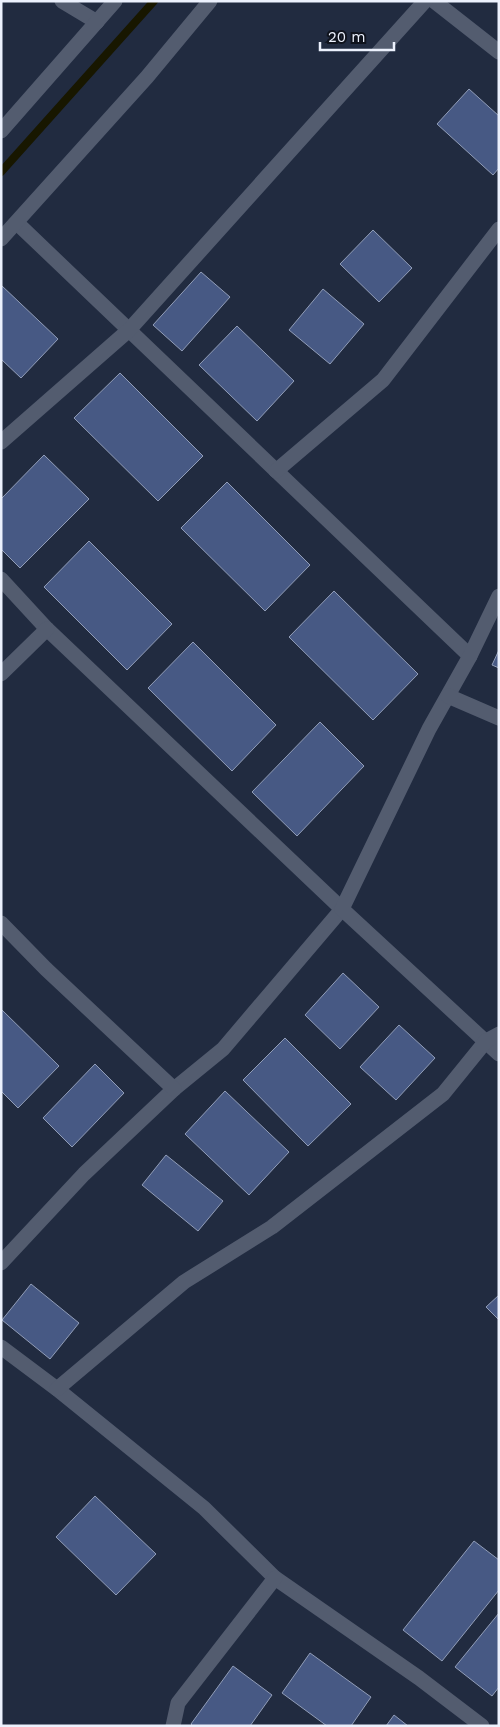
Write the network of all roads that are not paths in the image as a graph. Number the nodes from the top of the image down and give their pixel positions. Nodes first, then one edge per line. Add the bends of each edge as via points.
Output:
1 (62, 1) edge
2 (115, 1) edge
3 (210, 1) edge
4 (425, 1) edge
5 (434, 1) edge
6 (97, 22) junction
7 (499, 52) edge
8 (1, 131) edge
9 (17, 223) junction
10 (499, 229) edge
11 (1, 239) edge
12 (128, 330) junction
13 (1, 442) edge
14 (276, 471) junction
15 (1, 579) edge
16 (499, 596) edge
17 (47, 629) junction
18 (470, 656) junction
19 (1, 674) edge
20 (448, 696) junction
21 (499, 718) edge
22 (342, 909) junction
23 (1, 923) edge
24 (492, 1037) edge
25 (499, 1054) edge
26 (174, 1089) junction
27 (1, 1263) edge
28 (1, 1347) edge
29 (57, 1389) junction
30 (275, 1578) junction
31 (173, 1726) edge
32 (482, 1726) edge

1 - 6 street
2 - 6 street
3 - 9 street
4 - 12 street
5 - 7 street
6 - 8 street
9 - 11 street
9 - 12 street
10 - 14 street via 383,380
12 - 13 street
12 - 14 street
14 - 18 street
15 - 17 street
16 - 18 street
17 - 19 street
17 - 22 street
18 - 20 street
20 - 21 street
20 - 22 street
22 - 24 street
22 - 26 street via 223,1049
23 - 26 street
24 - 25 street
24 - 29 street via 443,1094 272,1227 184,1282
26 - 27 street via 84,1174
28 - 29 street
29 - 30 street via 204,1508
30 - 31 street via 178,1703
30 - 32 street

